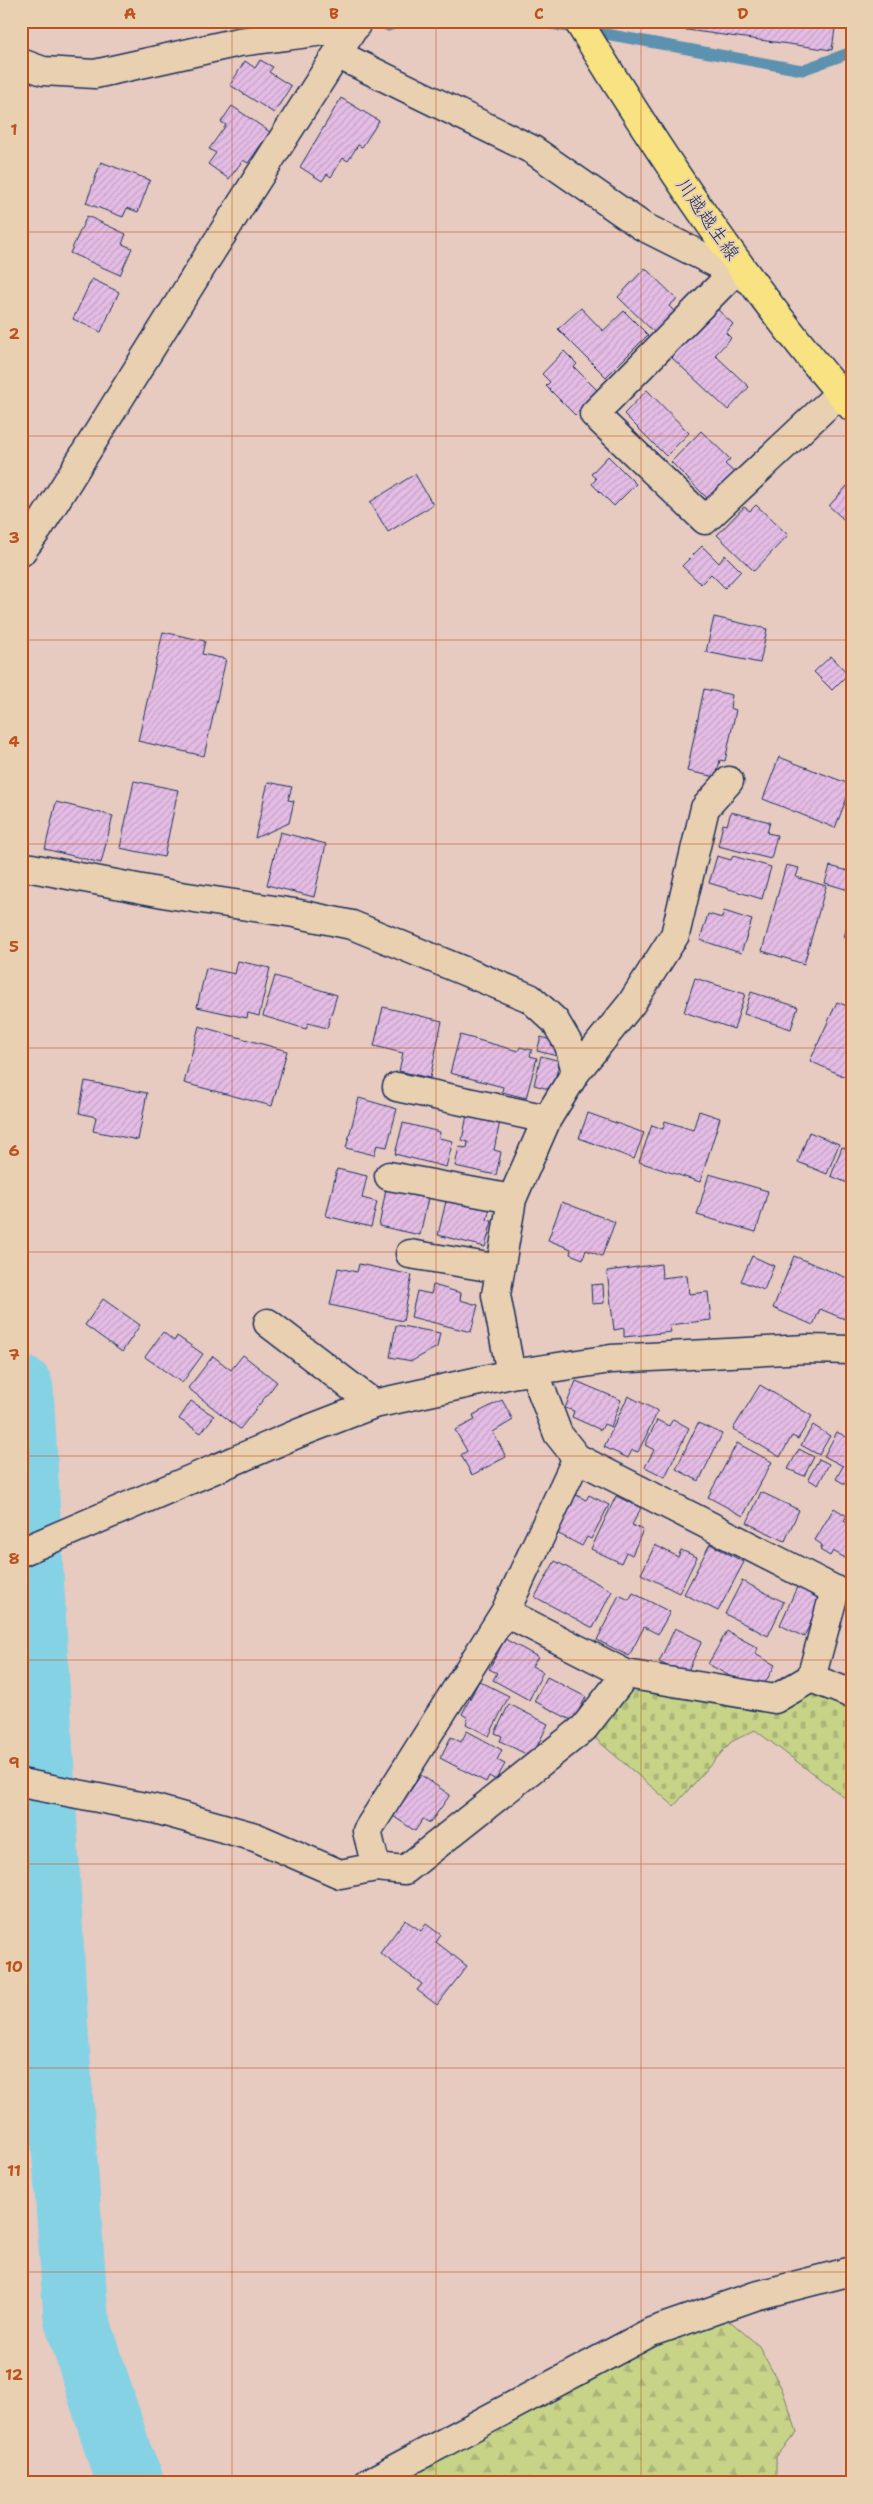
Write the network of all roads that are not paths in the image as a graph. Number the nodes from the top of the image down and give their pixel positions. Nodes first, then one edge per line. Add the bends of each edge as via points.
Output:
1 (578, 21) edge
2 (356, 24) edge
3 (337, 54) junction
4 (21, 62) edge
5 (743, 277) junction
6 (846, 400) edge
7 (21, 552) edge
8 (729, 781) dead end
9 (21, 866) edge
10 (576, 1072) junction
11 (397, 1087) dead end
12 (546, 1119) junction
13 (390, 1176) dead end
14 (512, 1199) junction
15 (410, 1254) dead end
16 (500, 1269) junction
17 (268, 1323) dead end
18 (852, 1350) edge
19 (523, 1372) junction
20 (374, 1404) junction
21 (576, 1458) junction
22 (21, 1552) edge
23 (505, 1612) junction
24 (626, 1674) junction
25 (811, 1678) junction
26 (852, 1694) edge
27 (21, 1783) edge
28 (376, 1867) junction
29 (852, 2271) edge
30 (368, 2483) edge

1 - 5 main road, 川越越生線 via 639,121
2 - 3 street
2 - 4 street via 239,42 95,74 43,71
3 - 5 street via 533,150 642,226
3 - 7 street
5 - 6 main road, 川越越生線
5 - 6 street via 594,414 705,520
8 - 10 street via 705,808 675,935 631,1004
9 - 10 street via 352,925 530,998 556,1021 569,1045
10 - 12 street
11 - 12 street
12 - 14 street
13 - 14 street
14 - 16 street
15 - 16 street
16 - 19 street via 496,1295
17 - 20 street
18 - 19 street via 807,1349 611,1359
19 - 20 street
19 - 21 street via 558,1434
20 - 22 street
21 - 23 street
21 - 25 street via 835,1590
23 - 24 street
23 - 28 street via 367,1831
24 - 25 street via 775,1699
24 - 28 street via 584,1728 405,1870
25 - 26 street
27 - 28 street via 155,1809 255,1837 340,1874
29 - 30 street via 755,2296 651,2332

